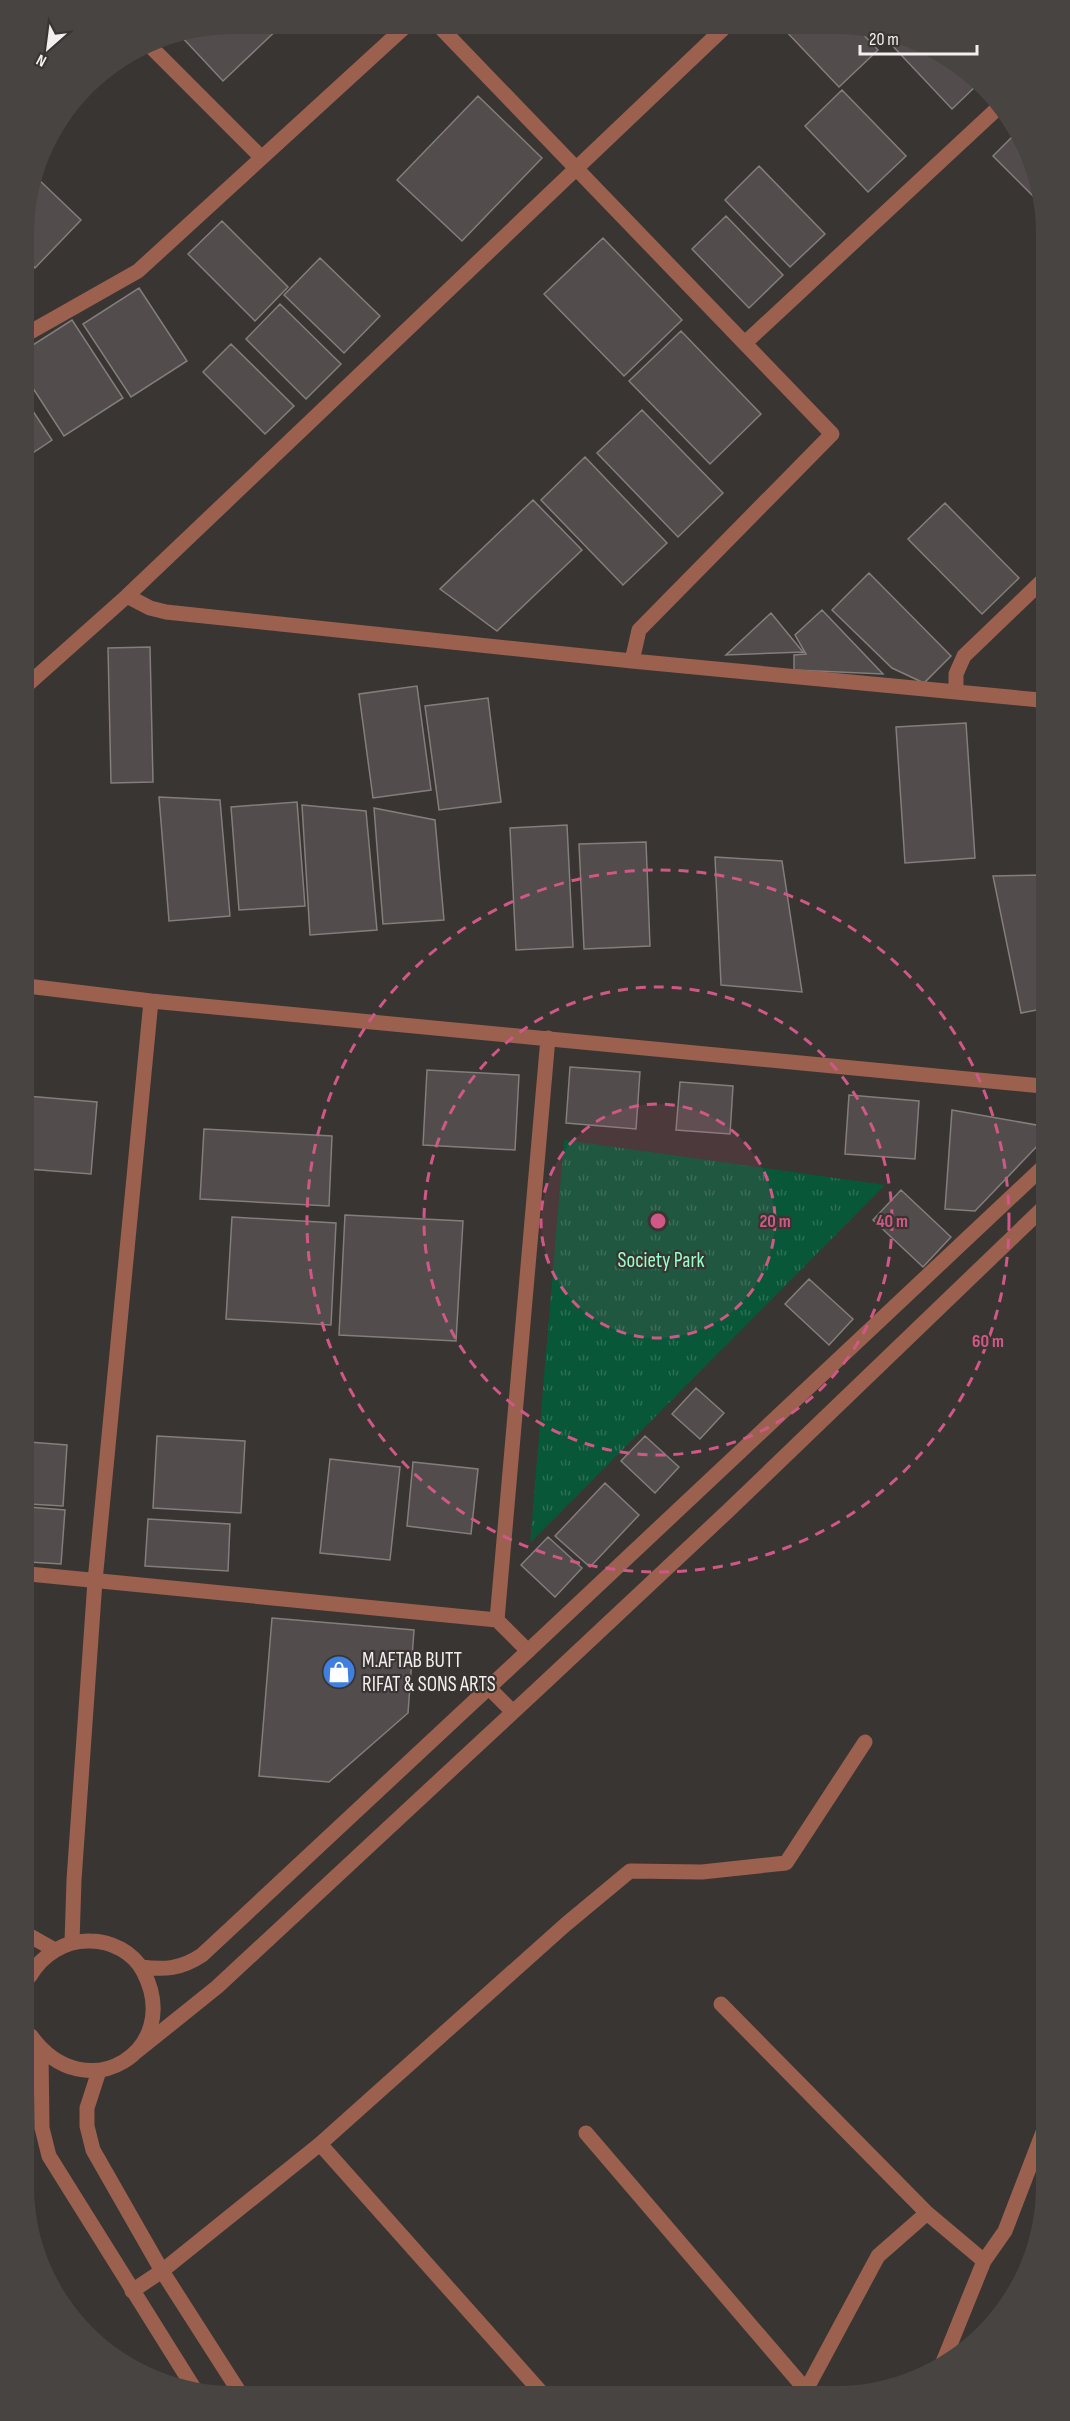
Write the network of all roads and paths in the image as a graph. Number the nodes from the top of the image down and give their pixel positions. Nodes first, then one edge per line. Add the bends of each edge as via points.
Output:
1 (397, 34) edge
2 (447, 34) edge
3 (718, 34) edge
4 (155, 51) edge
5 (993, 112) edge
6 (261, 158) junction
7 (577, 170) junction
8 (35, 328) edge
9 (745, 343) junction
10 (1036, 587) edge
11 (128, 596) junction
12 (632, 661) junction
13 (35, 678) edge
14 (956, 691) junction
15 (1036, 699) edge
16 (35, 987) edge
17 (151, 1001) junction
18 (548, 1038) junction
19 (1036, 1085) edge
20 (1036, 1174) edge
21 (1036, 1215) edge
22 (34, 1575) edge
23 (96, 1581) junction
24 (497, 1620) junction
25 (528, 1651) junction
26 (489, 1688) junction
27 (513, 1712) junction
28 (864, 1742) dead end
29 (34, 1938) edge
30 (72, 1942) junction
31 (55, 1950) junction
32 (141, 1967) junction
33 (34, 1971) edge
34 (721, 2004) dead end
35 (34, 2041) edge
36 (41, 2051) junction
37 (136, 2052) junction
38 (99, 2071) junction
39 (586, 2133) dead end
40 (320, 2144) junction
41 (1035, 2153) edge
42 (927, 2213) junction
43 (984, 2261) junction
44 (162, 2271) junction
45 (132, 2291) junction
46 (947, 2353) edge
47 (190, 2381) edge
48 (236, 2386) edge
49 (536, 2386) edge
50 (803, 2386) edge
51 (808, 2386) edge

1 - 6 street
2 - 7 street
3 - 7 street
4 - 6 street
5 - 9 street
6 - 8 street via 138,271
7 - 9 street
7 - 11 street
9 - 12 street via 832,434 639,630
10 - 14 street via 964,656 956,674
11 - 12 street via 166,612
11 - 13 street
12 - 14 street
14 - 15 street
16 - 17 street
17 - 18 street
17 - 23 street
18 - 19 street
18 - 24 street
20 - 25 street
21 - 27 street
22 - 23 street
23 - 24 street
23 - 30 street
24 - 25 street
25 - 26 street
26 - 27 street
26 - 32 street via 202,1955 178,1967
27 - 37 street via 217,1987
28 - 40 street via 786,1863 702,1872 630,1871
29 - 31 street
30 - 31 street
30 - 32 street via 88,1940 118,1947
31 - 33 street
32 - 37 street via 152,1987 154,2010 149,2033
34 - 42 street
35 - 36 street
36 - 38 street via 58,2064 78,2071
36 - 45 street via 42,2128 50,2156
37 - 38 street
38 - 44 street via 87,2108 93,2150
39 - 50 street
40 - 44 street
40 - 49 street
41 - 43 street via 1005,2231
42 - 43 street
42 - 51 street via 878,2256
43 - 46 street
44 - 45 street
44 - 48 street
45 - 47 street

